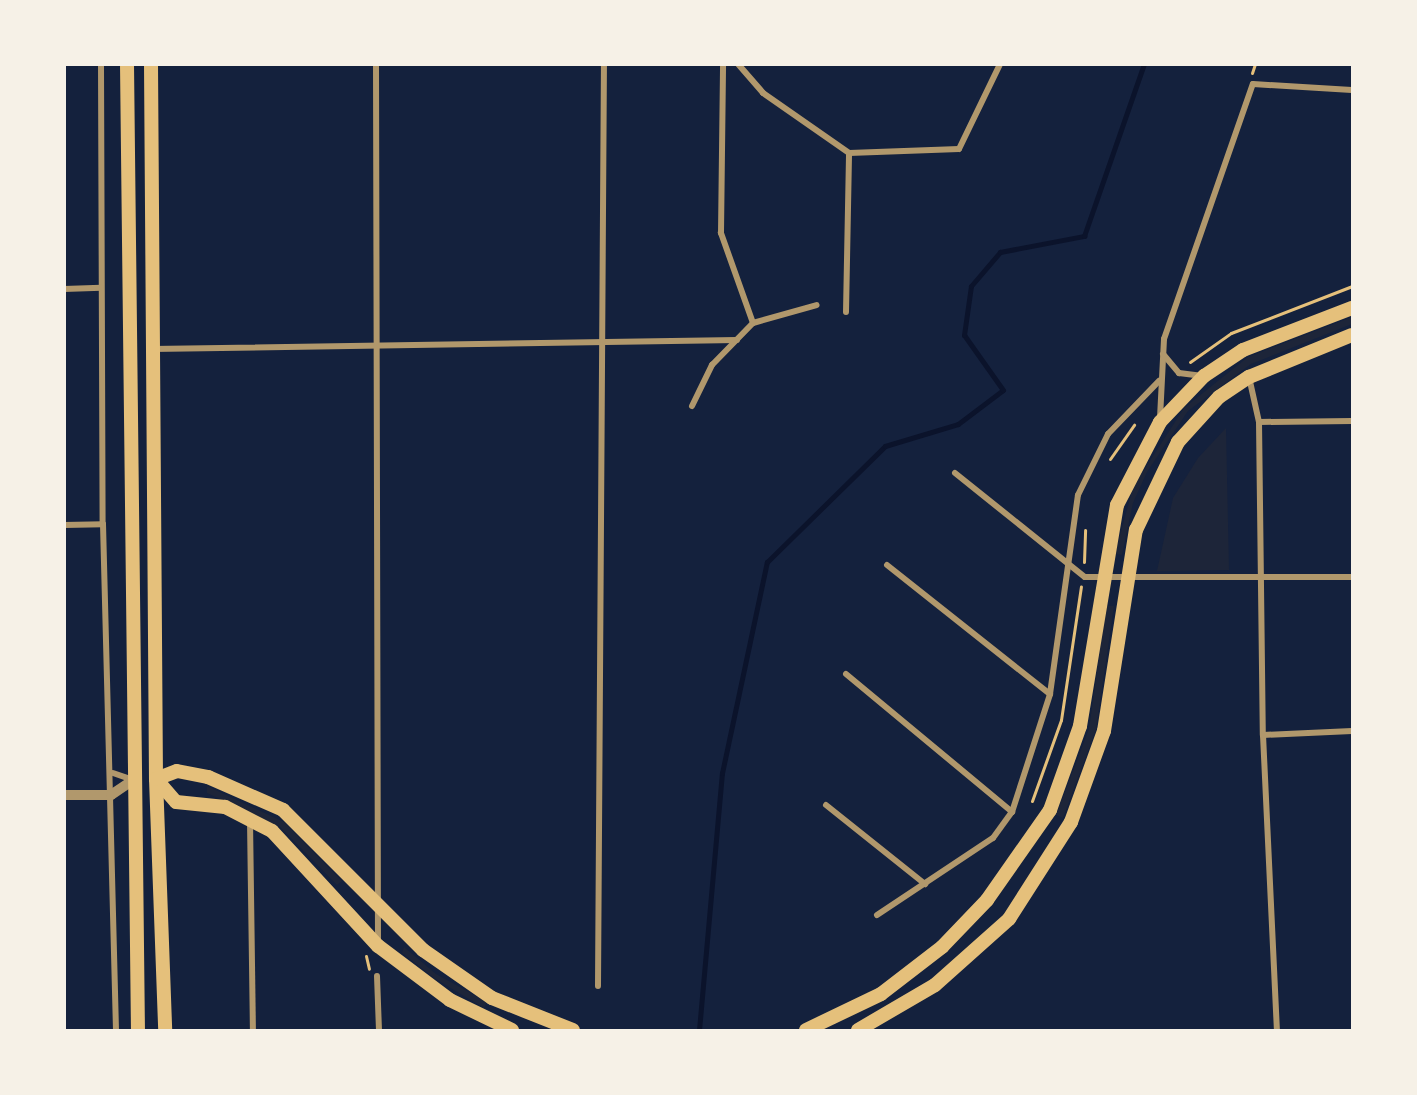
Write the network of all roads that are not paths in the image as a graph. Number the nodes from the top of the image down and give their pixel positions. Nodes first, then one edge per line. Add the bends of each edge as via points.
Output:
1 (101, 64) edge
2 (127, 64) edge
3 (151, 64) edge
4 (376, 64) edge
5 (603, 64) edge
6 (723, 64) edge
7 (738, 64) edge
8 (1000, 64) edge
9 (1353, 90) edge
10 (849, 153) junction
11 (101, 288) junction
12 (64, 289) edge
13 (817, 305) dead end
14 (1353, 308) edge
15 (846, 312) dead end
16 (753, 323) junction
17 (1353, 335) edge
18 (737, 340) junction
19 (602, 344) junction
20 (375, 348) junction
21 (152, 349) junction
22 (1163, 354) junction
23 (1204, 376) junction
24 (1249, 377) junction
25 (1160, 381) junction
26 (692, 406) dead end
27 (1353, 421) edge
28 (1160, 422) junction
29 (1259, 422) junction
30 (955, 473) dead end
31 (103, 524) junction
32 (64, 525) edge
33 (1071, 564) junction
34 (887, 566) dead end
35 (1353, 577) edge
36 (1101, 580) junction
37 (1128, 580) junction
38 (1260, 580) junction
39 (846, 674) dead end
40 (1050, 694) junction
41 (1353, 731) edge
42 (1263, 735) junction
43 (113, 772) junction
44 (156, 779) junction
45 (133, 780) junction
46 (64, 795) edge
47 (111, 795) junction
48 (826, 804) dead end
49 (1012, 812) junction
50 (250, 819) junction
51 (925, 884) junction
52 (375, 907) junction
53 (877, 915) dead end
54 (378, 946) junction
55 (377, 976) dead end
56 (598, 986) dead end
57 (116, 1030) edge
58 (138, 1030) edge
59 (165, 1030) edge
60 (253, 1030) edge
61 (379, 1030) edge
62 (512, 1030) edge
63 (573, 1030) edge
64 (806, 1030) edge
65 (858, 1030) edge
66 (1278, 1030) edge

1 - 11 street
2 - 45 main road
3 - 21 main road
4 - 20 street
5 - 19 street
6 - 16 street via 721,233
7 - 10 street via 763,93
8 - 10 street via 959,149
9 - 22 street via 1253,84 1173,309
10 - 15 street
11 - 12 street
11 - 31 street
13 - 16 street
14 - 23 main road via 1264,340
16 - 18 street
17 - 24 main road
18 - 19 street
18 - 26 street via 712,365
19 - 20 street
19 - 56 street
20 - 21 street
20 - 52 street
21 - 44 main road
22 - 23 street via 1179,373
22 - 25 street
23 - 28 main road
24 - 29 street
24 - 37 main road via 1200,415 1166,459 1139,520
25 - 28 street
25 - 33 street via 1108,434 1088,468 1071,529
27 - 29 street
28 - 36 main road via 1124,486
29 - 38 street
30 - 33 street
31 - 32 street
31 - 43 street
33 - 36 street via 1085,577
33 - 40 street
34 - 40 street
35 - 38 street
36 - 37 street
36 - 64 main road via 1072,758 1050,810 987,900 942,947 881,994
37 - 38 street
37 - 65 main road via 1096,765 1071,822 1009,919 935,985
38 - 42 street
39 - 49 street
40 - 49 street
41 - 42 street
42 - 66 street
43 - 45 street
43 - 47 street
44 - 50 main road via 176,802 225,807
44 - 52 main road via 177,771 259,796 310,832
44 - 59 main road
45 - 47 street
45 - 58 main road
46 - 47 street
47 - 57 street
48 - 51 street
49 - 51 street via 993,838
50 - 54 main road via 297,853
50 - 60 street
51 - 53 street
52 - 54 street
52 - 63 main road via 441,964 531,1017
54 - 62 main road via 450,1000
55 - 61 street

